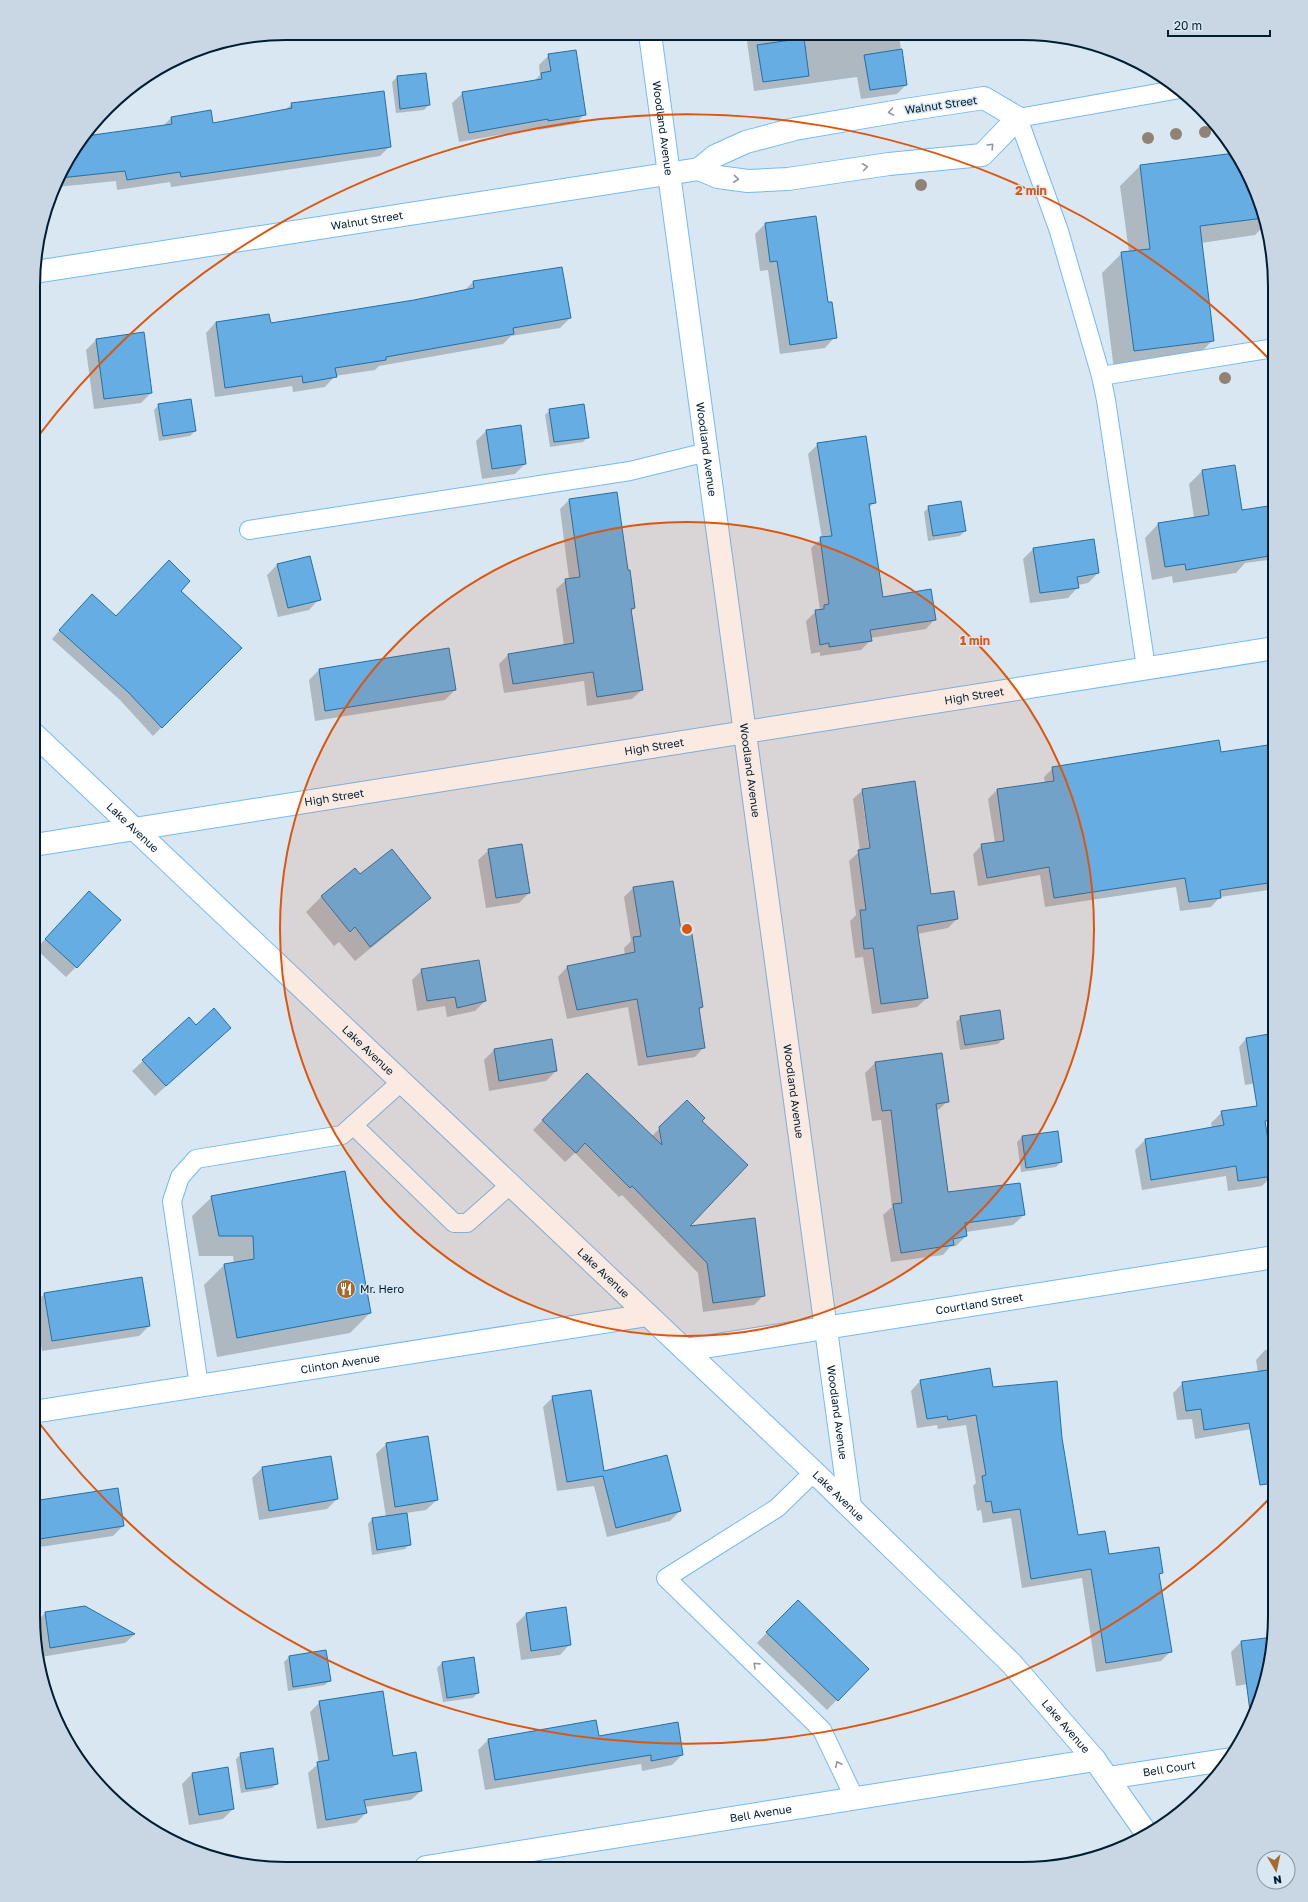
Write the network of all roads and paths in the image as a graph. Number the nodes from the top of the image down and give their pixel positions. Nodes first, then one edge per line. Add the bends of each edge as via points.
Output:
1 (651, 40) edge
2 (1171, 91) edge
3 (1018, 118) junction
4 (699, 169) junction
5 (669, 174) junction
6 (41, 271) edge
7 (1268, 349) edge
8 (1101, 376) junction
9 (707, 452) junction
10 (249, 530) dead end
11 (1268, 649) edge
12 (1146, 668) junction
13 (745, 732) junction
14 (40, 740) edge
15 (135, 829) junction
16 (40, 844) edge
17 (401, 1082) junction
18 (353, 1125) junction
19 (510, 1185) junction
20 (1268, 1258) edge
21 (648, 1315) junction
22 (825, 1328) junction
23 (685, 1350) junction
24 (199, 1386) junction
25 (40, 1411) edge
26 (814, 1472) junction
27 (850, 1506) junction
28 (1095, 1760) junction
29 (1221, 1761) edge
30 (1108, 1778) junction
31 (855, 1799) junction
32 (1144, 1830) edge
33 (458, 1862) edge

1 - 5 street, Woodland Avenue
2 - 3 lane
3 -> 4 street, Walnut Street via 984,98 905,110 795,129 746,142 714,156
4 -> 3 street via 718,177 748,180 788,179 889,164 982,155
3 - 8 lane via 1059,231
4 - 5 street, Walnut Street
5 - 6 street, Walnut Street
5 - 9 street, Woodland Avenue
7 - 8 lane
8 - 12 lane
9 - 10 lane via 630,471
9 - 13 street, Woodland Avenue
11 - 12 street, High Street
12 - 13 street, High Street
13 - 15 street, High Street
13 - 22 street, Woodland Avenue
14 - 15 street, Lake Avenue
15 - 16 street, High Street
15 - 17 street, Lake Avenue
17 - 18 lane
17 - 19 street, Lake Avenue
18 - 19 lane via 454,1223 467,1223
18 - 24 lane via 342,1135 196,1159 180,1177 172,1201
19 - 21 street, Lake Avenue
20 - 22 street, Courtland Street
21 - 23 street, Lake Avenue
21 - 24 street, Clinton Avenue
22 - 23 street, Courtland Street
22 - 27 street, Woodland Avenue
23 - 26 street, Lake Avenue
24 - 25 street, Clinton Avenue
26 - 27 street, Lake Avenue
31 -> 26 lane via 822,1730 666,1578 777,1508
27 - 28 street, Lake Avenue via 1011,1663
28 - 30 street, Lake Avenue
28 - 31 street, Bell Avenue
29 - 30 street, Bell Court
30 - 32 street, Lake Avenue
31 - 33 street, Bell Avenue

